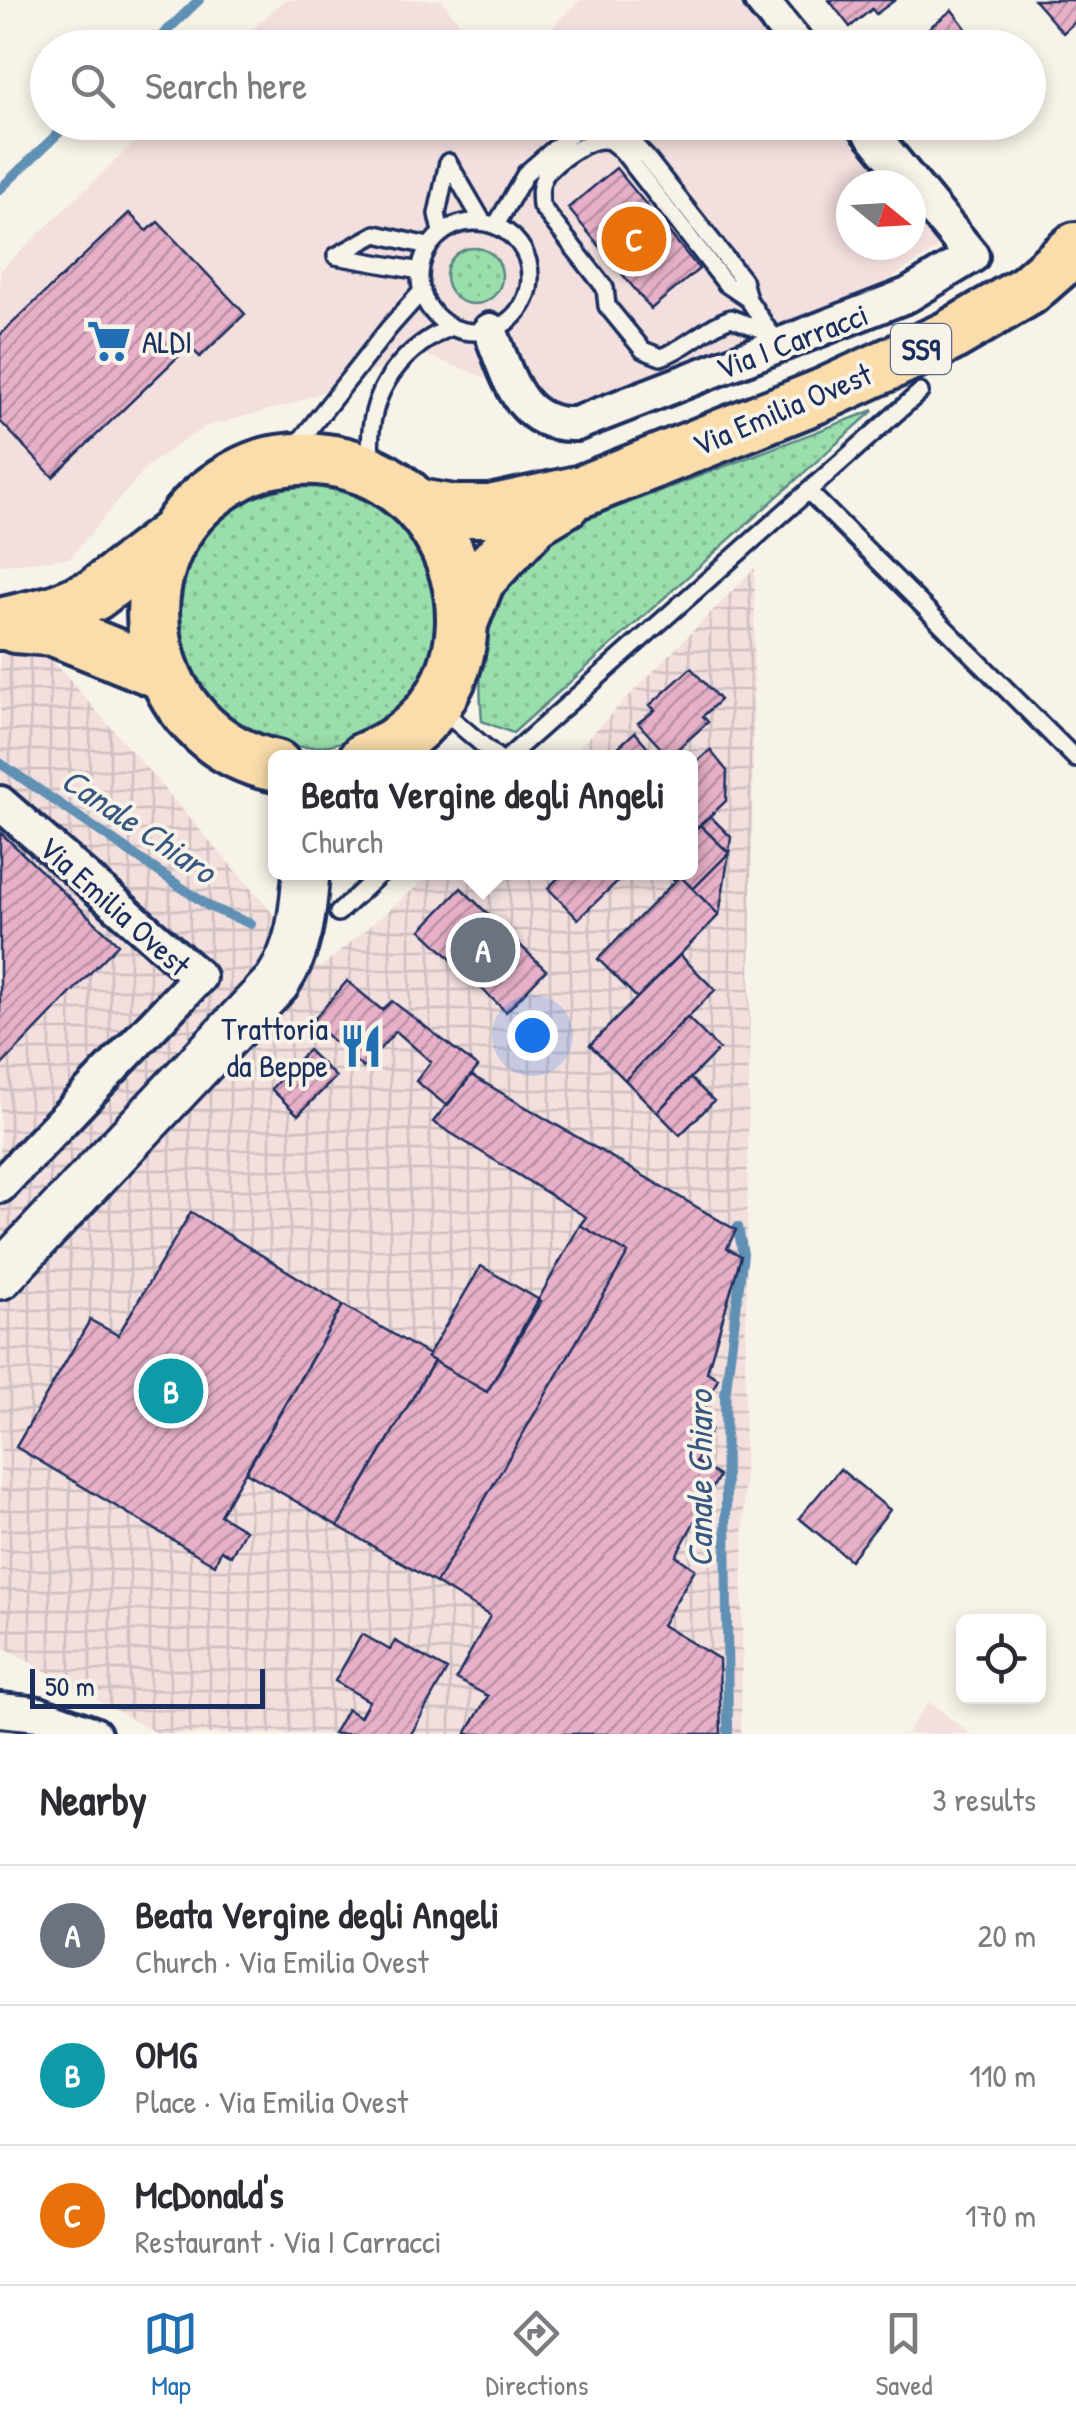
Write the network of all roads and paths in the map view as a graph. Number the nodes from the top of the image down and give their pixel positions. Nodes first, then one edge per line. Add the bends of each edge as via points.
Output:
1 (761, 0) edge
2 (785, 30) edge
3 (564, 140) edge
4 (630, 140) edge
5 (877, 140) edge
6 (490, 224) junction
7 (442, 232) junction
8 (428, 246) junction
9 (1076, 248) edge
10 (420, 271) junction
11 (422, 291) junction
12 (748, 299) junction
13 (451, 327) junction
14 (490, 330) junction
15 (774, 340) junction
16 (920, 392) dead end
17 (285, 461) junction
18 (373, 474) junction
19 (808, 490) junction
20 (582, 491) junction
21 (418, 505) junction
22 (174, 534) junction
23 (462, 623) junction
24 (0, 625) edge
25 (163, 674) junction
26 (434, 704) junction
27 (381, 750) edge
28 (489, 750) edge
29 (516, 750) edge
30 (1076, 759) edge
31 (268, 770) edge
32 (0, 802) edge
33 (306, 880) edge
34 (373, 880) edge
35 (310, 936) junction
36 (0, 1186) edge
37 (0, 1276) edge
38 (0, 1710) edge
39 (94, 1734) edge

1 - 2 street
3 - 6 lane via 526,173
4 - 12 lane via 743,280
5 - 15 street, Via I Carracci via 972,256 908,296
6 - 7 lane via 458,223
6 - 7 lane via 448,162 438,214
6 - 14 lane via 513,236 530,270 522,306
7 - 8 lane
8 - 10 lane
8 - 10 lane via 376,234 336,256
9 - 20 main road, Via Emilia Ovest / SS9 via 1028,290 948,337
10 - 11 lane
11 - 13 lane via 432,313
11 - 17 lane
12 - 15 lane
12 - 15 lane via 726,284 609,142 584,144 545,176 541,206 644,350 662,357 682,350 730,318
13 - 14 lane
13 - 18 lane via 410,353 388,378 368,437
14 - 15 street, Via I Carracci via 518,398 555,425 576,424
16 - 19 lane
17 - 18 main road via 317,458
17 - 22 main road via 235,476 200,500
18 - 21 main road
19 - 29 lane
19 - 30 lane
20 - 21 main road, Via Emilia Ovest via 490,511
20 - 23 main road, Via Emilia Ovest via 510,545 479,580
21 - 23 main road via 452,560
22 - 24 main road via 94,595
22 - 25 main road via 152,602
23 - 26 main road
24 - 25 main road via 54,630
25 - 31 main road via 204,730
26 - 27 main road
26 - 28 lane
32 - 36 street, Via Emilia Ovest via 199,977
33 - 35 main road
34 - 35 lane
35 - 37 main road via 264,1000
38 - 39 street via 38,1714

